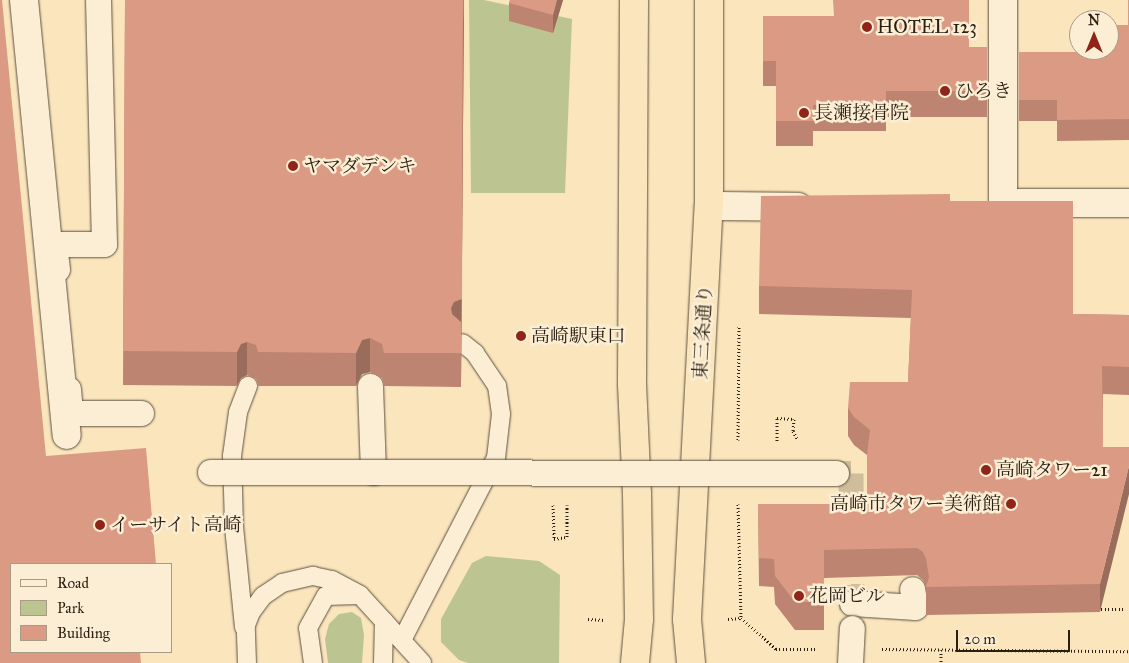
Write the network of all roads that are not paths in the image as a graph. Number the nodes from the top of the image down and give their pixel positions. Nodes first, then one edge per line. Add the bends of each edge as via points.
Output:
1 (24, 0) edge
2 (98, 0) edge
3 (634, 0) edge
4 (709, 0) edge
5 (1003, 0) edge
6 (1003, 203) junction
7 (1129, 203) edge
8 (974, 205) edge
9 (709, 206) junction
10 (818, 207) edge
11 (462, 343) edge
12 (248, 386) dead end
13 (370, 386) dead end
14 (141, 413) dead end
15 (67, 435) dead end
16 (210, 472) dead end
17 (373, 472) junction
18 (836, 473) tunnel mouth
19 (912, 589) dead end
20 (360, 595) junction
21 (852, 603) dead end
22 (384, 621) junction
23 (852, 628) tunnel mouth
24 (402, 640) junction
25 (245, 645) junction
26 (247, 663) edge
27 (313, 663) edge
28 (383, 663) edge
29 (422, 663) edge
30 (635, 663) edge
31 (691, 663) edge
32 (850, 663) edge

1 - 15 street
2 - 14 street via 104,244 54,244 70,413
3 - 30 highway via 632,384 639,619
4 - 9 highway, 東三条通り
5 - 6 street
6 - 7 street
6 - 8 street
9 - 10 street
9 - 31 highway, 東三条通り via 687,619
11 - 24 lane via 475,353 497,386 501,414 496,458
12 - 25 lane via 238,412 232,456 234,526
13 - 17 street
16 - 17 street, bridge
17 - 18 street, bridge
19 - 21 street via 915,607
20 - 22 lane
20 - 25 lane via 332,580 313,576 282,583 263,596 250,612
20 - 27 lane via 326,596 308,628
22 - 24 lane
22 - 28 lane
23 - 32 street, bridge
24 - 29 lane
25 - 26 lane

